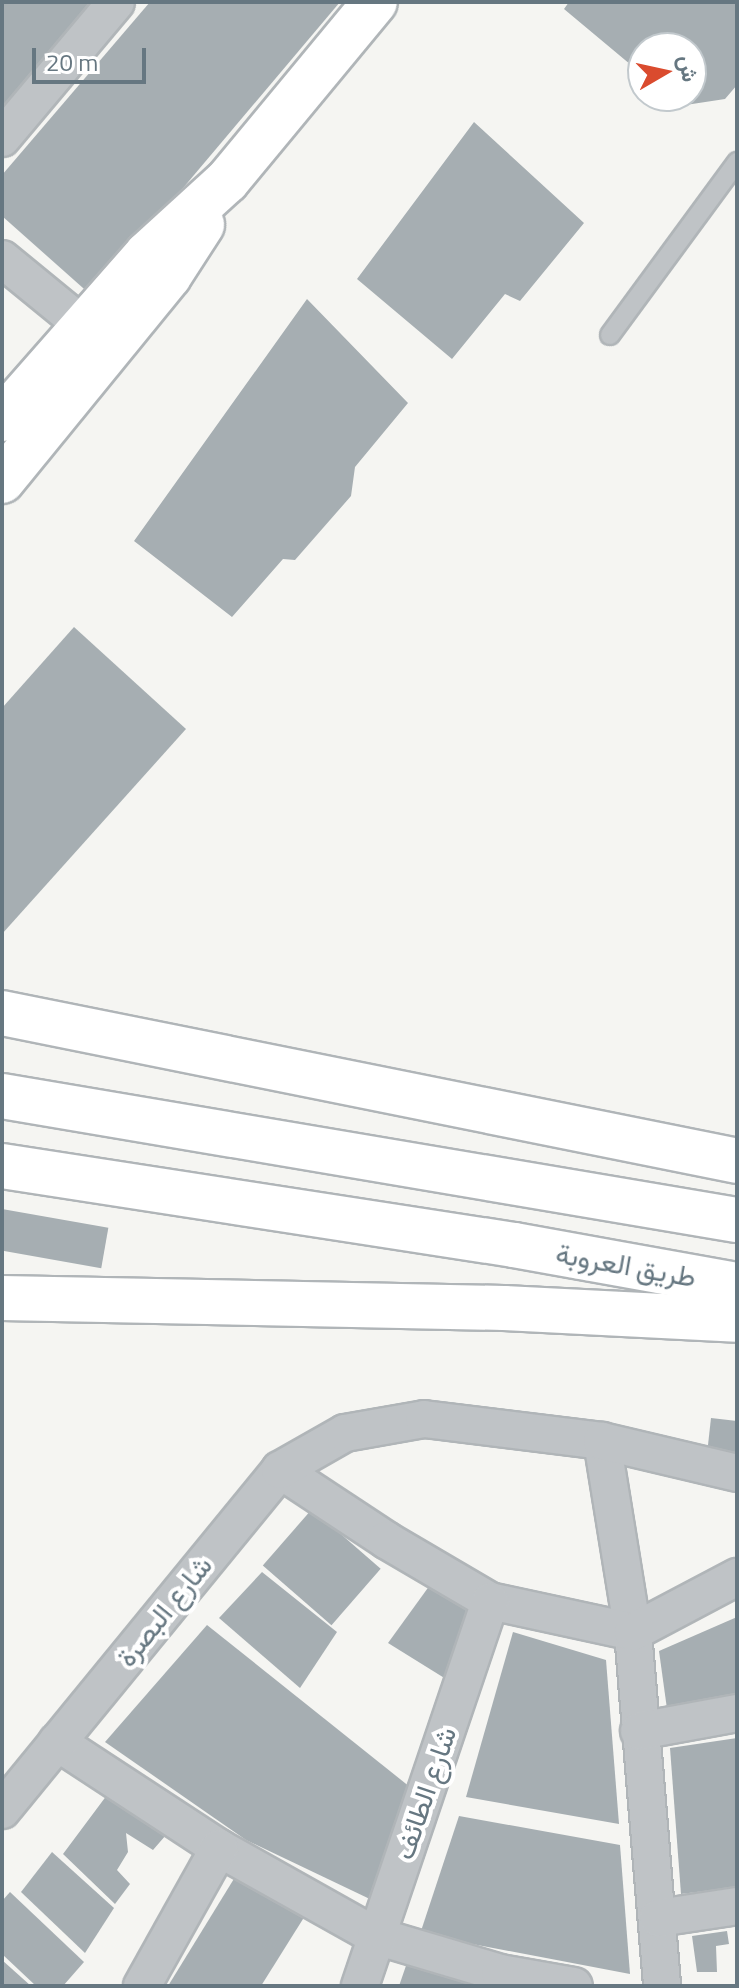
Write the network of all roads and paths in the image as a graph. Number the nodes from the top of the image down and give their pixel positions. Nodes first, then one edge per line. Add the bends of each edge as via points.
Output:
1 (116, 2) edge
2 (375, 2) edge
3 (2, 138) edge
4 (737, 162) edge
5 (227, 181) junction
6 (2, 259) edge
7 (84, 326) junction
8 (610, 335) dead end
9 (2, 419) edge
10 (2, 481) edge
11 (7, 1012) edge
12 (2, 1096) edge
13 (737, 1161) edge
14 (2, 1166) edge
15 (737, 1220) edge
16 (737, 1285) edge
17 (2, 1298) edge
18 (737, 1320) edge
19 (602, 1441) junction
20 (280, 1470) junction
21 (737, 1473) edge
22 (737, 1577) edge
23 (490, 1601) junction
24 (633, 1632) junction
25 (737, 1713) edge
26 (639, 1731) junction
27 (57, 1742) junction
28 (2, 1810) edge
29 (219, 1848) junction
30 (737, 1906) edge
31 (658, 1918) junction
32 (376, 1936) junction
33 (500, 1980) edge
34 (142, 1986) edge
35 (360, 1986) edge
36 (574, 1986) edge
37 (662, 1986) edge

1 - 3 street
2 - 5 main road
4 - 8 lane
5 - 7 main road via 147,254
5 - 10 main road via 169,276
6 - 7 street
7 - 9 main road
11 - 13 main road
12 - 15 main road
14 - 16 main road, طريق العروبة
17 - 18 main road via 504,1308
19 - 20 street, شارع البصرة via 424,1419 345,1433
19 - 21 street, شارع البصرة
19 - 24 street
20 - 23 street
20 - 27 street, شارع البصرة
22 - 24 street
23 - 24 street
23 - 32 street, شارع الطائف
24 - 26 street
25 - 26 street
26 - 31 street
27 - 28 street, شارع البصرة
27 - 29 street
29 - 32 street
29 - 34 street
30 - 31 street
31 - 37 street
32 - 33 street
32 - 35 street, شارع الطائف
33 - 36 street

